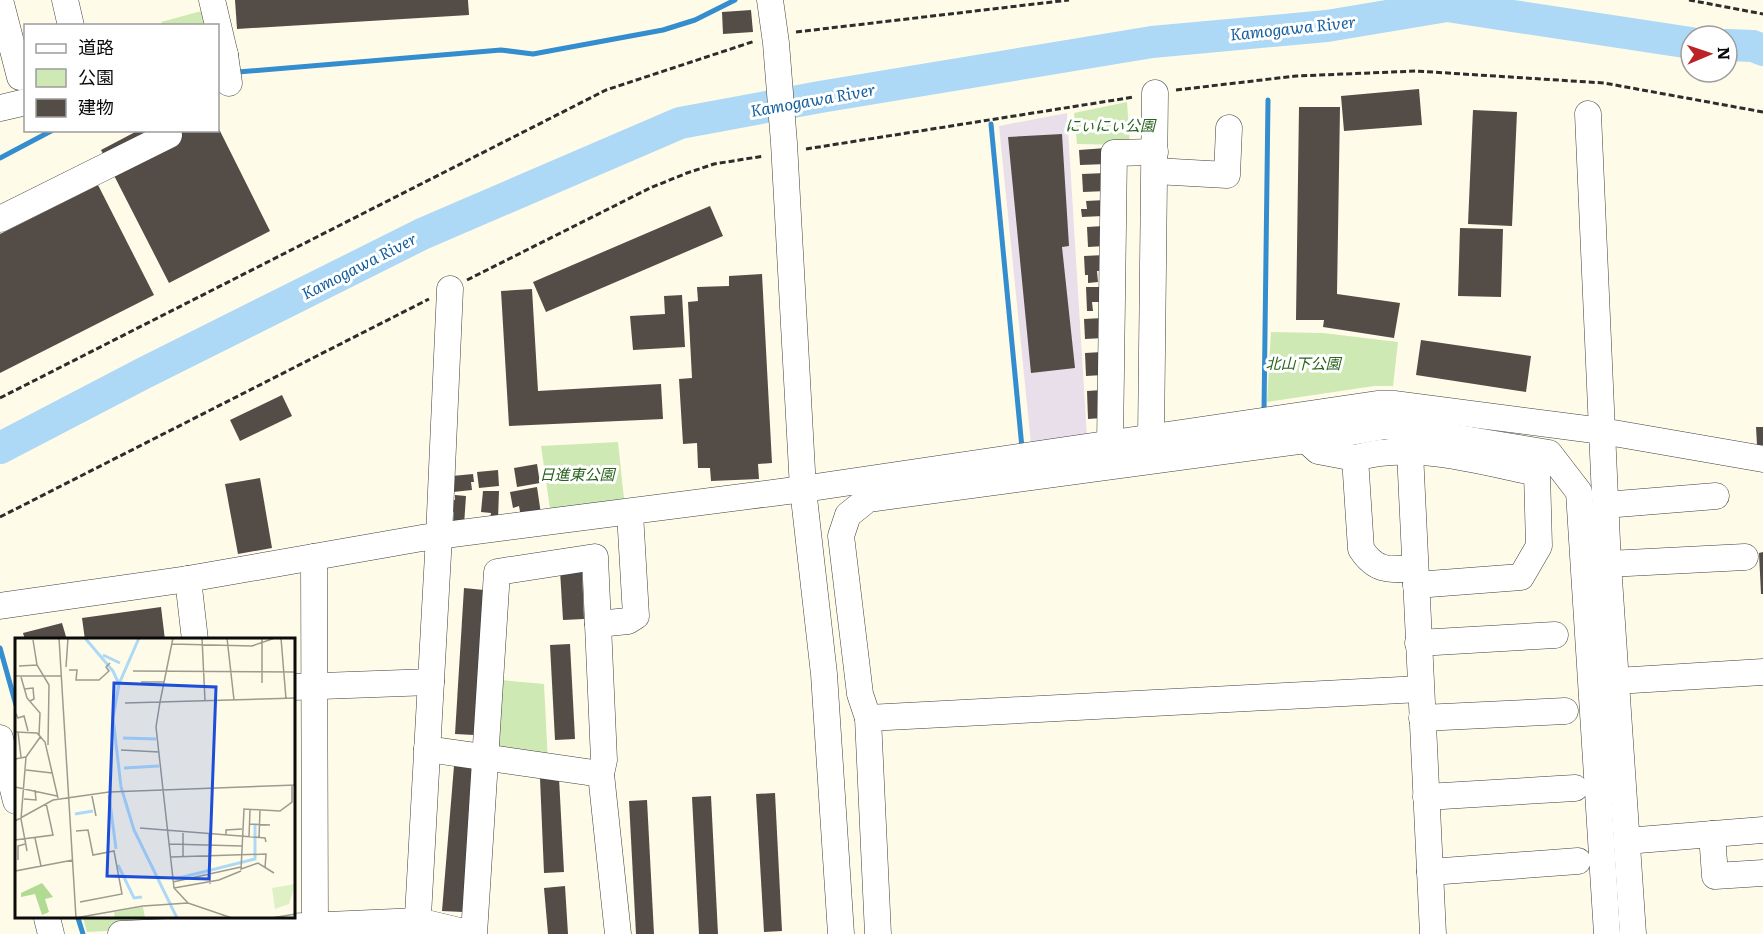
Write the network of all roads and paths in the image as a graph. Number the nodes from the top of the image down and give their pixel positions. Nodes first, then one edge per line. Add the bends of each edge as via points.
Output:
1 (0, 0) edge
2 (65, 0) edge
3 (212, 0) edge
4 (770, 0) edge
5 (1069, 0) edge
6 (1689, 0) edge
7 (1763, 14) edge
8 (71, 24) edge
9 (216, 24) edge
10 (776, 39) junction
11 (221, 56) edge
12 (20, 77) dead end
13 (229, 82) dead end
14 (1155, 93) junction
15 (24, 102) edge
16 (0, 108) edge
17 (1763, 112) edge
18 (1588, 114) dead end
19 (1229, 128) dead end
20 (169, 135) dead end
21 (784, 148) junction
22 (1155, 162) junction
23 (0, 219) edge
24 (450, 289) junction
25 (0, 398) edge
26 (1602, 431) junction
27 (1151, 438) junction
28 (1306, 440) junction
29 (1110, 444) junction
30 (1410, 452) junction
31 (1355, 458) junction
32 (1763, 459) edge
33 (803, 489) junction
34 (1716, 496) dead end
35 (1605, 505) junction
36 (630, 513) junction
37 (0, 517) edge
38 (439, 536) junction
39 (314, 557) junction
40 (1745, 557) dead end
41 (1608, 564) junction
42 (1415, 576) junction
43 (188, 579) junction
44 (0, 606) edge
45 (598, 624) junction
46 (1555, 635) dead end
47 (195, 638) edge
48 (1418, 643) junction
49 (1763, 672) edge
50 (1616, 681) junction
51 (431, 682) junction
52 (304, 687) edge
53 (1420, 689) junction
54 (1565, 711) dead end
55 (868, 718) junction
56 (1422, 718) junction
57 (0, 738) edge
58 (427, 750) junction
59 (485, 758) junction
60 (601, 774) junction
61 (1575, 788) dead end
62 (15, 797) edge
63 (1426, 798) junction
64 (1763, 830) edge
65 (1712, 834) junction
66 (1626, 841) junction
67 (1578, 861) dead end
68 (1430, 872) junction
69 (1763, 873) edge
70 (47, 919) edge
71 (226, 927) edge
72 (418, 928) edge
73 (315, 930) edge
74 (51, 934) edge
75 (121, 934) edge
76 (473, 934) edge
77 (618, 934) edge
78 (841, 934) edge
79 (878, 934) edge
80 (1433, 934) edge
81 (1606, 934) edge
82 (1633, 934) edge

1 - 12 street
2 - 8 street
3 - 9 street
4 - 10 street
5 - 10 path
6 - 7 path
10 - 21 street
10 - 25 path via 606,90
11 - 13 street
14 - 17 path via 1296,76 1416,71 1604,83
14 - 21 path
14 - 22 street
15 - 16 street
18 - 26 street
19 - 22 street via 1227,175
20 - 23 street
21 - 24 path via 714,164 650,188
21 - 33 street
22 - 27 street
22 - 29 street via 1114,153
24 - 37 path
24 - 38 street
26 - 27 street via 1386,404
26 - 32 street
26 - 35 street
27 - 29 street
28 - 31 street via 1318,451
28 - 55 street via 868,499 848,515 841,536 860,694
28 - 81 street via 1385,426 1549,453 1580,492
29 - 33 street
30 - 31 street via 1372,453
30 - 42 street
30 - 42 street via 1433,452 1537,473 1539,546 1521,577
31 - 42 street via 1361,549 1375,566
33 - 36 street
33 - 78 street via 825,684
34 - 35 street
35 - 41 street
36 - 38 street
36 - 45 street via 636,616 628,621
38 - 39 street
38 - 51 street
39 - 43 street
39 - 52 street
40 - 41 street
41 - 50 street
42 - 48 street
43 - 44 street
43 - 47 street
45 - 59 street via 595,557 497,572
45 - 60 street via 604,759
46 - 48 street
48 - 53 street
49 - 50 street
50 - 66 street
51 - 52 street
51 - 58 street
52 - 73 street
53 - 55 street
53 - 56 street
54 - 56 street
55 - 79 street
56 - 63 street
57 - 62 street
58 - 59 street
58 - 72 street
59 - 60 street
59 - 76 street
60 - 77 street
61 - 63 street
63 - 68 street
64 - 65 street
65 - 66 street
65 - 69 street via 1715,876
66 - 82 street
67 - 68 street
68 - 80 street
70 - 74 street
71 - 73 street
71 - 75 street
72 - 73 street
72 - 76 street

